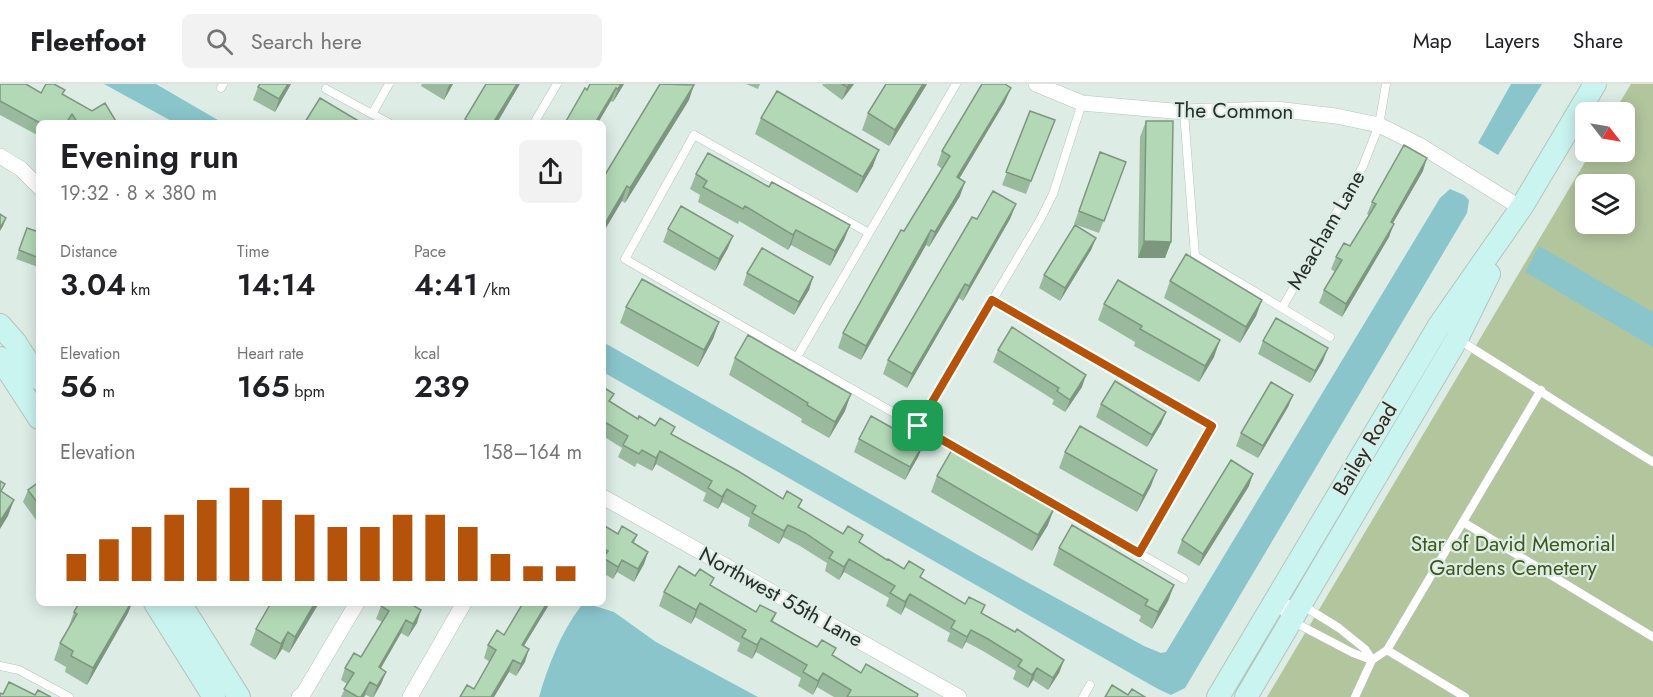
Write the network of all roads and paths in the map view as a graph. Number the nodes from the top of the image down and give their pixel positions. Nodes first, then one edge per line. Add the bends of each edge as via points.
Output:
1 (389, 84) edge
2 (557, 84) edge
3 (956, 84) edge
4 (1036, 84) edge
5 (1386, 84) edge
6 (1596, 84) edge
7 (326, 89) dead end
8 (1082, 103) junction
9 (1184, 112) junction
10 (372, 114) junction
11 (383, 120) edge
12 (536, 120) edge
13 (1379, 125) junction
14 (0, 156) edge
15 (36, 184) edge
16 (1521, 208) junction
17 (869, 233) junction
18 (992, 300) junction
19 (1282, 308) junction
20 (0, 325) edge
21 (1330, 337) dead end
22 (1456, 339) junction
23 (797, 357) junction
24 (0, 358) edge
25 (36, 374) edge
26 (1540, 390) junction
27 (36, 408) edge
28 (918, 426) junction
29 (1653, 462) edge
30 (606, 499) edge
31 (1463, 522) junction
32 (1139, 553) junction
33 (1184, 579) dead end
34 (1274, 602) junction
35 (157, 606) edge
36 (182, 606) edge
37 (355, 606) edge
38 (462, 606) edge
39 (1297, 613) junction
40 (1653, 637) edge
41 (1387, 650) junction
42 (1372, 660) junction
43 (0, 666) edge
44 (1090, 685) dead end
45 (69, 697) edge
46 (214, 697) edge
47 (239, 697) edge
48 (299, 697) edge
49 (410, 697) edge
50 (959, 697) edge
51 (1083, 697) edge
52 (1218, 697) edge
53 (1246, 697) edge
54 (1355, 697) edge
55 (1465, 697) edge

1 - 10 lane
2 - 12 lane
3 - 17 lane
4 - 8 street, The Common
5 - 13 lane, Meacham Lane
6 - 16 street, Bailey Road
7 - 10 lane
8 - 9 street, The Common
8 - 18 lane via 1053,194
9 - 13 street, The Common via 1275,109
9 - 19 lane, Meacham Lane via 1196,256
10 - 11 lane
13 - 16 street, The Common via 1421,146
13 - 19 lane, Meacham Lane via 1363,166
14 - 15 street via 21,168
16 - 22 street, Bailey Road
16 - 34 street, Bailey Road via 1440,324
17 - 23 lane
17 - 23 lane via 694,135 625,259
18 - 28 lane
18 - 32 lane via 1212,426
19 - 21 lane
20 - 25 street
22 - 26 lane
22 - 39 street, Bailey Road
23 - 28 lane
24 - 27 street
26 - 29 lane
26 - 31 lane
28 - 32 lane
30 - 50 street, Northwest 55th Lane
31 - 40 lane
31 - 41 lane
32 - 33 lane
34 - 39 lane
34 - 39 lane
34 - 52 street, Bailey Road
35 - 46 street
36 - 47 street
37 - 48 street
38 - 49 street
39 - 42 lane via 1353,653
39 - 42 lane via 1339,628 1365,649
39 - 53 street, Bailey Road
41 - 42 lane
41 - 55 lane
42 - 54 lane
43 - 45 lane via 19,670
44 - 51 lane

